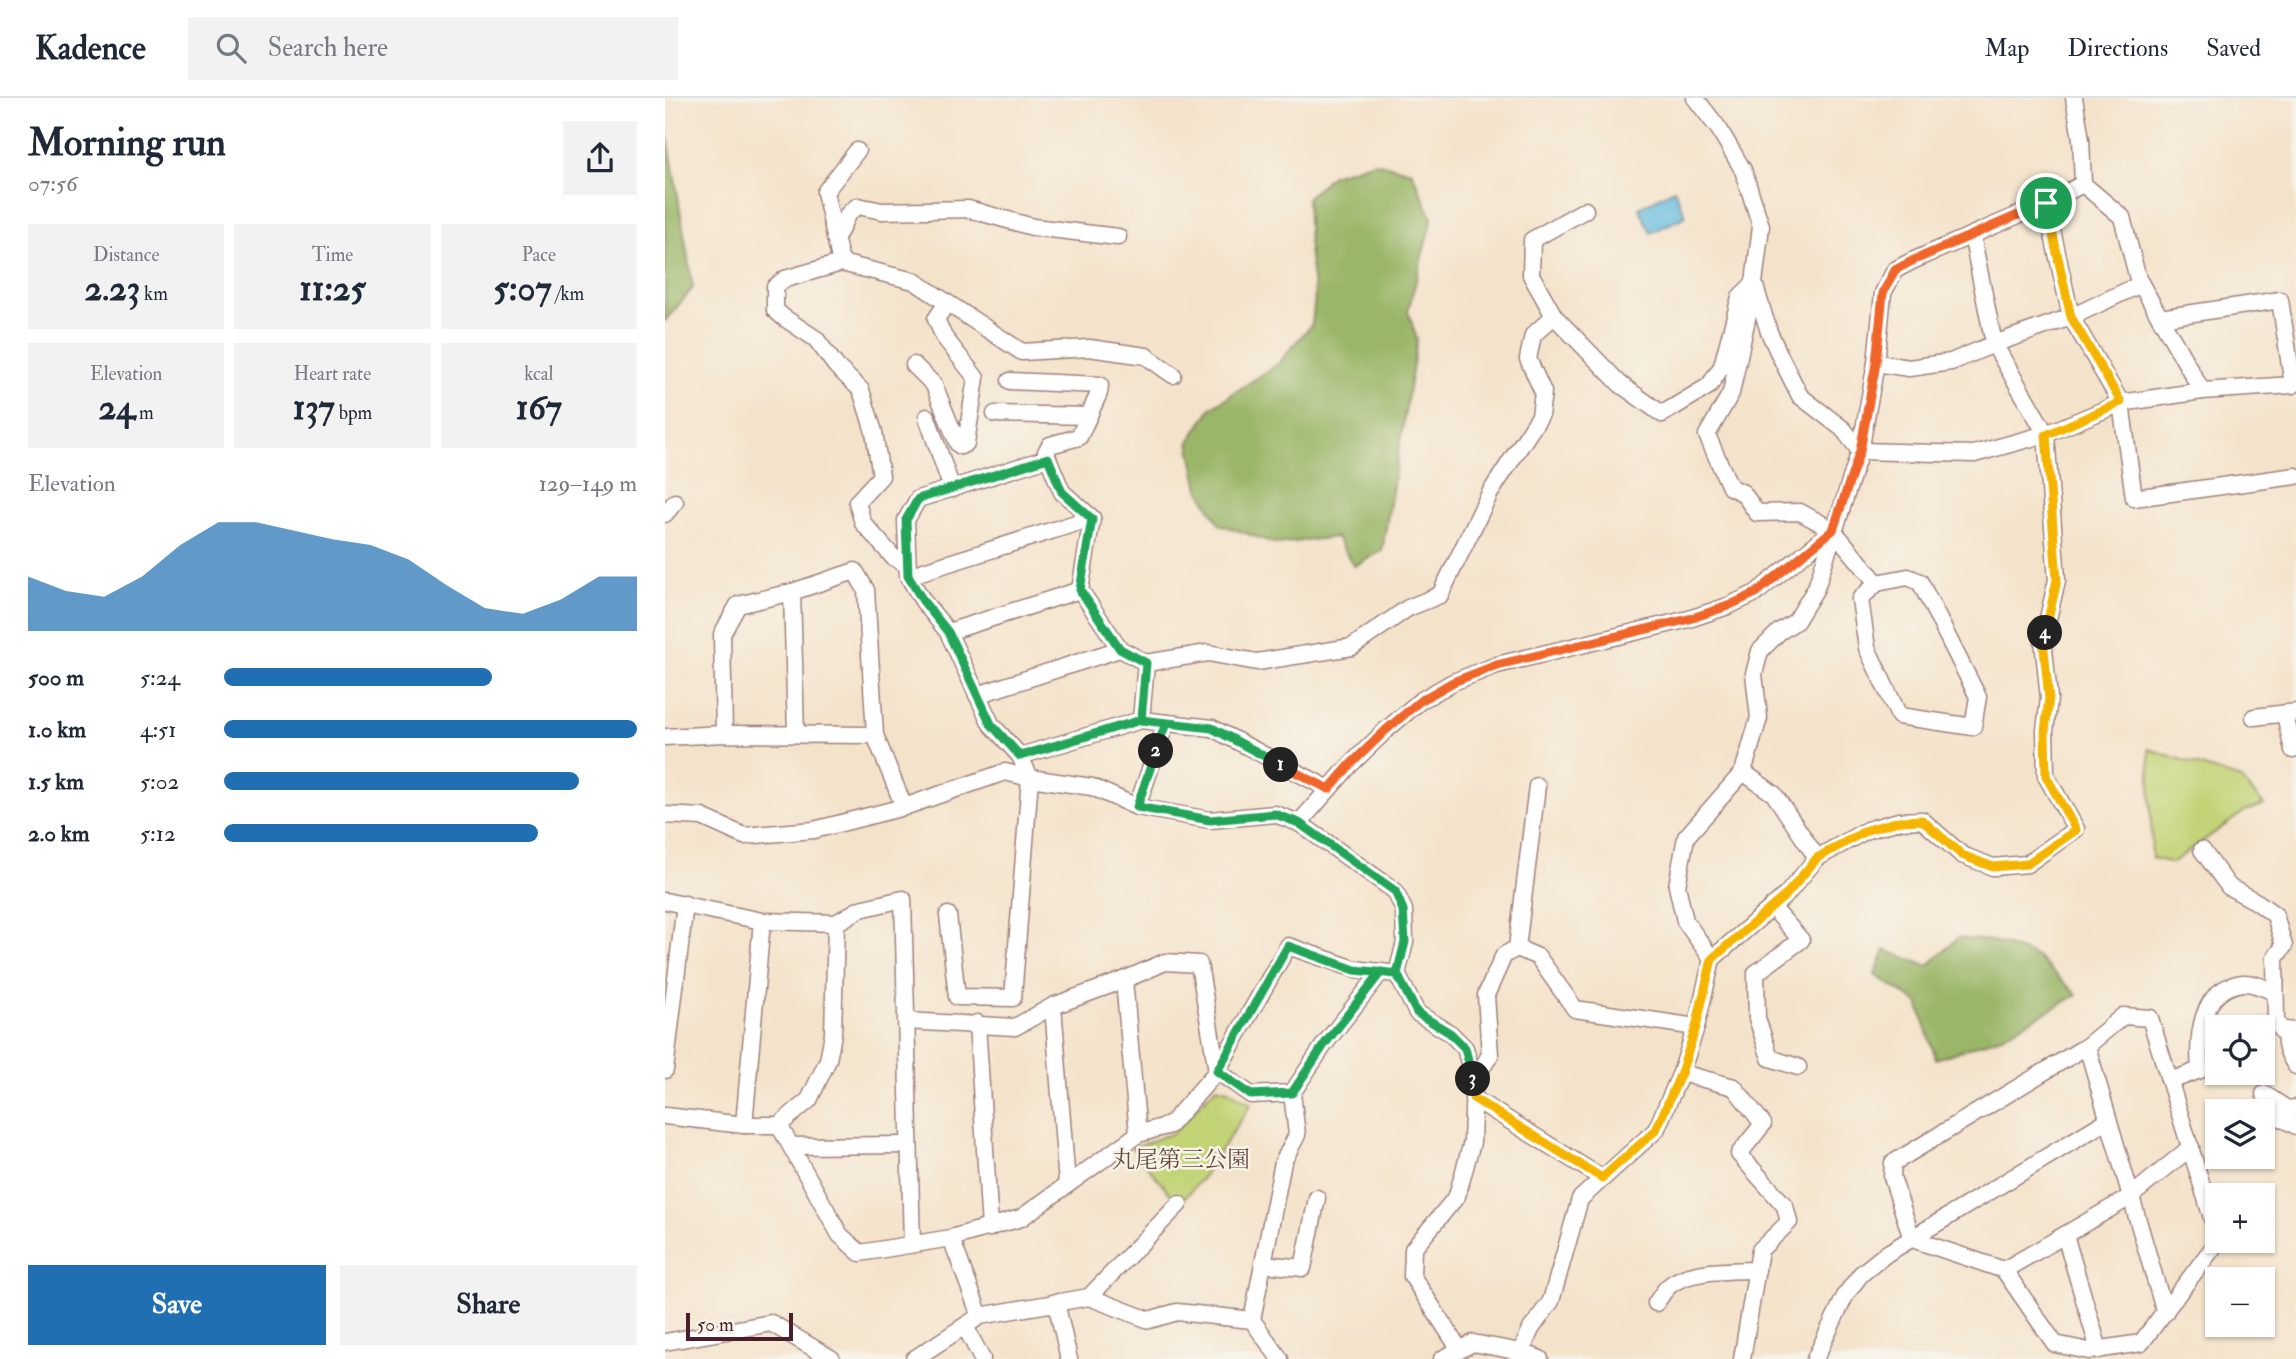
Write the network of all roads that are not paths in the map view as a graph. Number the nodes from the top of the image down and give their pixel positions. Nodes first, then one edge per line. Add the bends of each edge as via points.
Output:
1 (1695, 98) edge
2 (2074, 98) edge
3 (857, 150) dead end
4 (2083, 184) junction
5 (2046, 203) junction
6 (1585, 210) dead end
7 (1972, 235) junction
8 (1118, 237) dead end
9 (835, 238) junction
10 (841, 263) junction
11 (1754, 283) junction
12 (2141, 284) junction
13 (947, 303) junction
14 (1555, 316) junction
15 (2071, 317) junction
16 (2160, 318) junction
17 (1994, 344) junction
18 (1876, 363) junction
19 (913, 365) dead end
20 (1173, 375) dead end
21 (1010, 382) dead end
22 (2202, 391) junction
23 (2121, 402) junction
24 (995, 414) dead end
25 (1089, 416) junction
26 (927, 417) dead end
27 (2046, 435) junction
28 (1860, 451) junction
29 (1048, 458) junction
30 (2296, 476) edge
31 (952, 489) junction
32 (1092, 519) junction
33 (1833, 530) junction
34 (907, 570) junction
35 (1877, 583) junction
36 (1080, 590) junction
37 (792, 592) junction
38 (948, 632) junction
39 (1120, 649) junction
40 (1146, 663) junction
41 (977, 695) junction
42 (2291, 713) edge
43 (2253, 717) dead end
44 (1141, 720) junction
45 (1166, 723) junction
46 (724, 734) junction
47 (796, 734) junction
48 (875, 735) junction
49 (665, 737) edge
50 (2293, 750) dead end
51 (1020, 756) junction
52 (1743, 772) junction
53 (1030, 778) junction
54 (1537, 786) dead end
55 (1329, 789) junction
56 (904, 807) junction
57 (1137, 807) junction
58 (665, 815) edge
59 (1299, 823) junction
60 (2202, 850) dead end
61 (1817, 858) junction
62 (665, 901) edge
63 (685, 904) junction
64 (1772, 907) junction
65 (948, 915) dead end
66 (762, 921) junction
67 (836, 923) junction
68 (1517, 948) junction
69 (1712, 959) junction
70 (671, 965) edge
71 (1389, 973) junction
72 (1124, 980) junction
73 (2274, 992) junction
74 (1053, 1006) junction
75 (906, 1021) junction
76 (977, 1023) junction
77 (1696, 1027) junction
78 (2291, 1031) edge
79 (667, 1042) edge
80 (2087, 1046) junction
81 (2296, 1066) edge
82 (1798, 1067) dead end
83 (665, 1070) edge
84 (1217, 1071) junction
85 (1681, 1073) junction
86 (1474, 1081) junction
87 (2170, 1081) junction
88 (1292, 1093) junction
89 (2264, 1094) dead end
90 (1473, 1098) junction
91 (2296, 1108) edge
92 (665, 1116) edge
93 (2108, 1120) junction
94 (744, 1125) junction
95 (779, 1125) junction
96 (1138, 1134) junction
97 (909, 1145) junction
98 (791, 1146) junction
99 (2191, 1147) junction
100 (1602, 1178) junction
101 (1067, 1184) junction
102 (2205, 1194) edge
103 (2130, 1196) junction
104 (1317, 1198) dead end
105 (1179, 1204) dead end
106 (990, 1228) junction
107 (2065, 1235) junction
108 (951, 1238) junction
109 (1912, 1238) junction
110 (912, 1244) junction
111 (2209, 1253) edge
112 (1263, 1264) junction
113 (1756, 1270) junction
114 (2004, 1270) junction
115 (1089, 1297) junction
116 (1056, 1302) junction
117 (1655, 1303) dead end
118 (2165, 1313) junction
119 (981, 1315) junction
120 (1252, 1320) junction
121 (965, 1326) junction
122 (665, 1342) edge
123 (1460, 1350) junction
124 (2099, 1350) junction
125 (1521, 1352) junction
126 (832, 1359) edge
127 (914, 1359) edge
128 (982, 1359) edge
129 (1069, 1359) edge
130 (1280, 1359) edge
131 (1443, 1359) edge
132 (1540, 1359) edge
133 (1742, 1359) edge
134 (1815, 1359) edge

1 - 11 street via 1744,170 1761,226
2 - 4 street
3 - 9 street via 825,192
4 - 5 street
4 - 12 street via 2122,217
5 - 7 street
5 - 15 street
6 - 14 street via 1532,240 1531,275
7 - 17 street
7 - 18 street via 1895,270 1883,293
8 - 9 street via 1033,227 968,209 882,211 858,205 847,213
9 - 10 street
10 - 13 street via 914,281
10 - 34 street via 785,279 775,287 775,310 816,339 861,390 881,476 857,502 863,523
11 - 14 street via 1740,297 1723,366 1709,386 1662,414 1620,384
11 - 28 street via 1769,332 1800,396 1843,429
11 - 33 street via 1731,393 1707,435 1730,487 1743,493 1757,513 1800,512
12 - 15 street
12 - 16 street
13 - 19 street via 936,319 976,378 966,443 958,444 934,386
13 - 20 street via 1022,352 1089,348 1146,356
14 - 40 street via 1533,335 1528,359 1543,392 1540,416 1490,493 1440,595 1408,608 1352,647 1258,662 1208,653
15 - 17 street
15 - 23 street
16 - 22 street
16 - 22 street via 2280,300 2293,385
17 - 18 street via 1951,362 1909,368
17 - 27 street
18 - 28 street
21 - 25 street via 1100,385
22 - 23 street
23 - 27 street
23 - 30 street via 2134,498
24 - 25 street
25 - 29 street via 1079,437 1050,445
26 - 31 street
27 - 28 street via 1974,454
27 - 61 street via 2057,580 2043,640 2049,698 2046,776 2076,830 2027,864 1993,867 1962,855 1922,820 1867,830
28 - 33 street
29 - 31 street
29 - 32 street via 1062,492
31 - 34 street via 918,499 906,520
32 - 34 street
32 - 36 street
33 - 35 street
33 - 52 street via 1816,589 1796,621 1760,651 1754,674 1759,718
33 - 55 street via 1756,593 1728,606 1497,665 1453,682 1420,701
34 - 38 street via 923,601
35 - 35 street via 1860,599 1867,648 1899,716 1973,727 1978,697 1920,583 1907,577
36 - 38 street
36 - 39 street
37 - 46 street via 738,604 722,634
37 - 47 street
37 - 48 street via 855,571 866,590
38 - 41 street
39 - 40 street
39 - 41 street
40 - 44 street
41 - 51 street via 991,724
42 - 43 street
42 - 50 street
44 - 45 street
44 - 51 street
45 - 55 street via 1212,728
45 - 57 street
46 - 47 street
46 - 49 street
47 - 48 street
48 - 56 street
51 - 53 street
52 - 61 street via 1774,794
52 - 69 street via 1686,837 1677,886 1685,921
53 - 56 street via 1005,772
53 - 57 street via 1092,787
53 - 65 street via 1013,998 957,997
54 - 68 street
55 - 59 street
56 - 58 street via 814,830 744,836 702,817
57 - 59 street via 1210,820 1275,814
59 - 71 street via 1395,891 1403,910 1405,942
60 - 73 street via 2229,887 2275,915 2284,946 2275,958
61 - 64 street
62 - 63 street
63 - 66 street
63 - 70 street
64 - 69 street
64 - 82 street via 1801,940 1756,973 1757,1018 1770,1058
66 - 67 street
66 - 94 street
67 - 75 street via 860,909 903,899
67 - 95 street via 828,1060 809,1100
68 - 77 street via 1538,957 1575,1009
68 - 86 street via 1504,955 1486,996 1490,1055
69 - 77 street
70 - 79 street
71 - 84 street via 1355,970 1288,946
71 - 86 street via 1417,1013 1465,1048
71 - 88 street via 1324,1045
72 - 74 street
72 - 84 street via 1165,962 1199,964
72 - 96 street
73 - 78 street via 2276,1021 2281,1030
73 - 87 street via 2244,982 2211,999 2198,1048 2200,1070
74 - 76 street via 1015,1027
74 - 101 street
75 - 76 street
75 - 97 street
76 - 106 street
77 - 85 street
78 - 81 street via 2284,1042
79 - 83 street
80 - 87 street via 2123,1016 2150,1018
80 - 93 street
80 - 109 street via 1893,1163 1892,1177
84 - 88 street via 1251,1095
84 - 96 street via 1170,1125
85 - 100 street via 1656,1130
85 - 113 street via 1734,1087 1763,1124 1739,1154 1785,1206 1789,1222 1760,1250
86 - 90 street
87 - 99 street
88 - 112 street via 1297,1135 1283,1162
89 - 91 street via 2287,1109
90 - 100 street
90 - 123 street via 1472,1142 1457,1196 1413,1249 1412,1276
92 - 94 street
93 - 103 street
93 - 109 street
94 - 95 street
95 - 98 street
96 - 101 street
97 - 98 street
97 - 110 street
98 - 110 street via 840,1235 860,1253
99 - 102 street
99 - 103 street
100 - 125 street via 1580,1199 1551,1301
101 - 106 street via 1021,1218
103 - 107 street
103 - 118 street
104 - 112 street via 1303,1268
105 - 115 street
106 - 108 street
107 - 114 street
107 - 124 street
108 - 110 street
108 - 119 street
109 - 114 street
109 - 134 street via 1861,1274 1846,1294
111 - 118 street
112 - 120 street
113 - 117 street via 1684,1278 1669,1286
113 - 133 street
114 - 124 street via 2055,1345
115 - 116 street
115 - 120 street via 1149,1320 1177,1312
116 - 119 street
116 - 129 street
118 - 124 street via 2141,1343
119 - 121 street
120 - 130 street
121 - 127 street
121 - 128 street
122 - 126 street via 771,1323
123 - 125 street via 1473,1343
123 - 131 street
125 - 132 street

